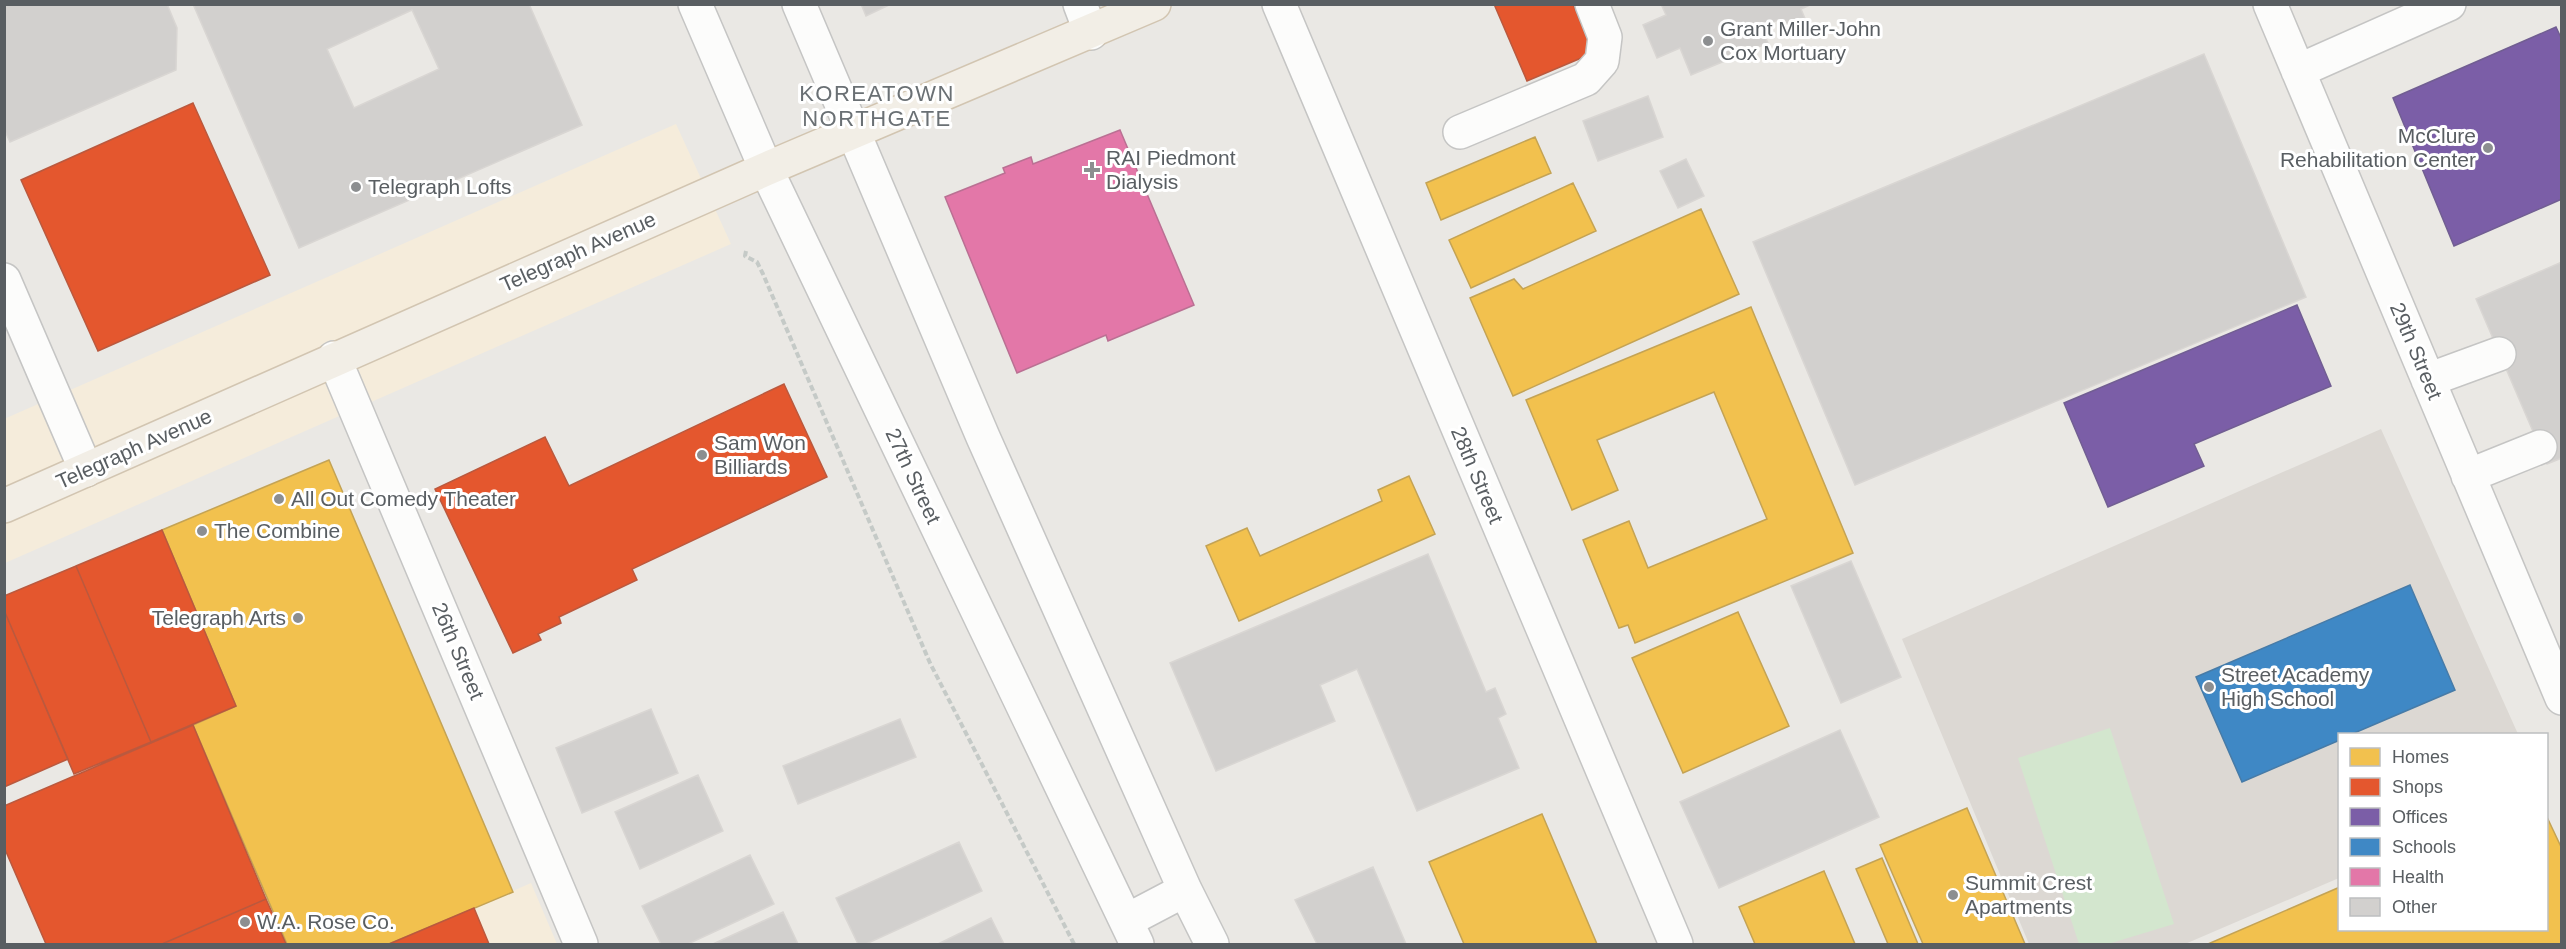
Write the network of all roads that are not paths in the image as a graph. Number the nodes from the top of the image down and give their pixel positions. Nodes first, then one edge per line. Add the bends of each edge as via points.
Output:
1 (695, 4) edge
2 (799, 4) edge
3 (1154, 4) edge
4 (1279, 4) edge
5 (1592, 4) edge
6 (2270, 4) edge
7 (2449, 4) edge
8 (1086, 19) edge
9 (2298, 71) junction
10 (853, 132) junction
11 (1460, 132) dead end
12 (766, 169) junction
13 (4, 280) edge
14 (2499, 354) dead end
15 (334, 358) junction
16 (2428, 380) junction
17 (2540, 447) dead end
18 (86, 470) junction
19 (2468, 476) junction
20 (4, 506) edge
21 (2562, 698) edge
22 (1185, 890) junction
23 (1131, 933) edge
24 (581, 945) edge
25 (1212, 945) edge
26 (1676, 945) edge

1 - 12 street, 27th Street
2 - 10 street
3 - 8 main road, Telegraph Avenue
4 - 26 street, 28th Street
5 - 11 street via 1605,37 1602,61 1586,79
6 - 9 street, 29th Street
7 - 9 street
8 - 10 main road, Telegraph Avenue
9 - 16 street, 29th Street
10 - 12 main road, Telegraph Avenue
10 - 22 street via 983,437
12 - 15 main road, Telegraph Avenue
12 - 23 street, 27th Street
13 - 18 street
14 - 16 street
15 - 18 main road, Telegraph Avenue
15 - 24 street, 26th Street
16 - 19 street, 29th Street
17 - 19 street
18 - 20 main road, Telegraph Avenue
19 - 21 street, 29th Street
22 - 23 street
22 - 25 street

